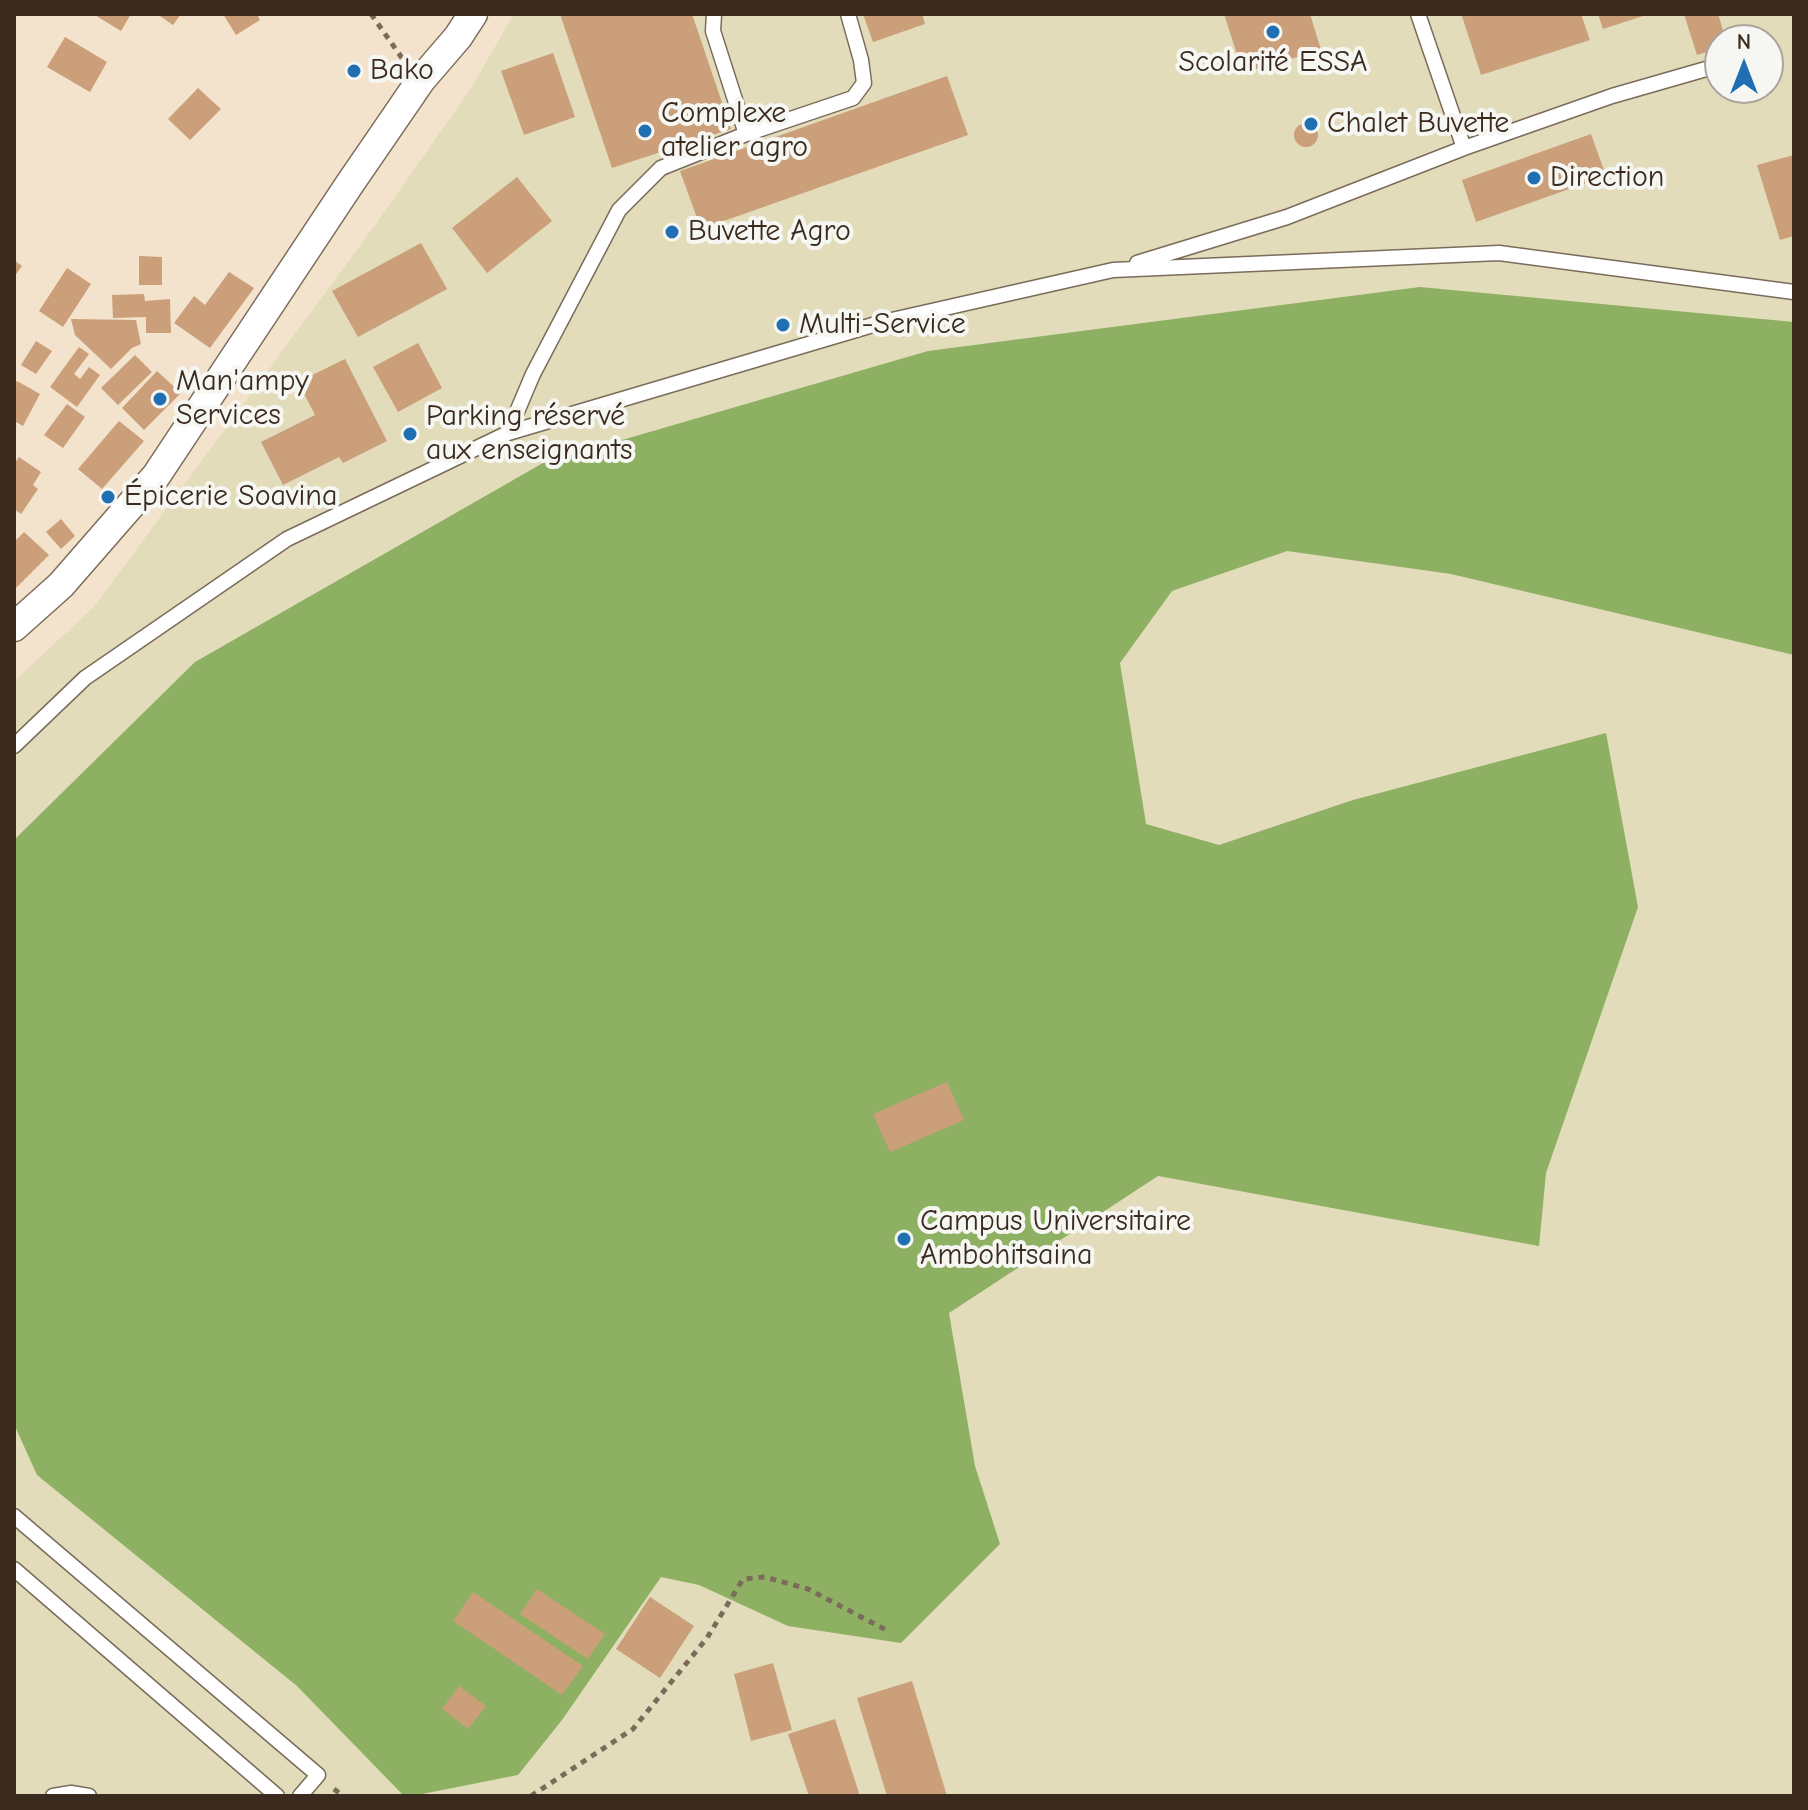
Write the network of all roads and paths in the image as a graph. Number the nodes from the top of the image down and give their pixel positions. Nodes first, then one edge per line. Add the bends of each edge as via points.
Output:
1 (371, 14) edge
2 (473, 14) edge
3 (714, 14) edge
4 (848, 14) edge
5 (1418, 14) edge
6 (1704, 70) edge
7 (421, 80) junction
8 (746, 134) junction
9 (1464, 148) junction
10 (1113, 270) junction
11 (1794, 292) edge
12 (508, 433) junction
13 (14, 627) edge
14 (14, 746) edge
15 (14, 1516) edge
16 (14, 1569) edge
17 (888, 1631) dead end
18 (53, 1796) edge
19 (89, 1796) edge
20 (277, 1796) edge
21 (300, 1796) edge
22 (531, 1796) edge

1 - 7 path
2 - 7 street
3 - 8 lane via 713,31
4 - 8 lane via 864,83 853,98
5 - 9 lane
6 - 9 lane
7 - 13 street via 156,476 61,585
8 - 12 lane via 661,168 619,210
9 - 10 lane via 1275,222
10 - 11 lane via 1499,253
10 - 12 lane via 883,322
12 - 14 lane via 287,539 85,678
15 - 21 lane via 318,1775
16 - 20 lane
17 - 22 path via 808,1589 765,1577 743,1579 707,1638 633,1729
18 - 19 lane

